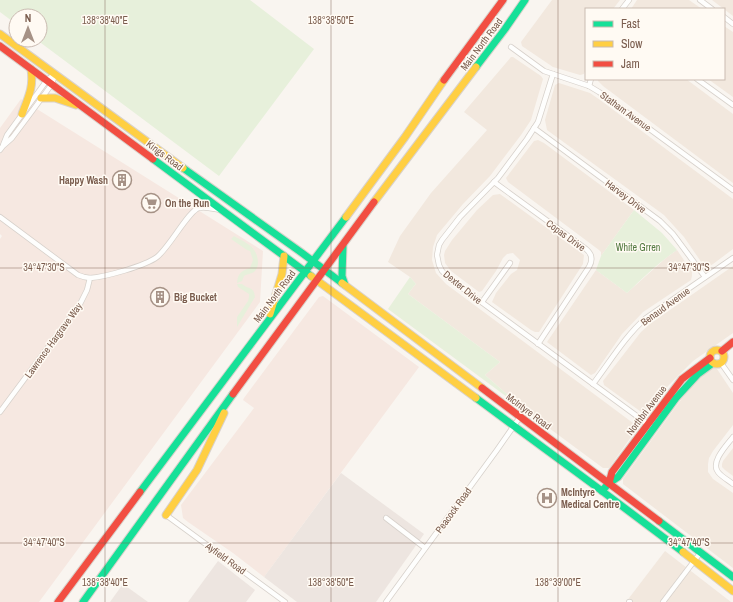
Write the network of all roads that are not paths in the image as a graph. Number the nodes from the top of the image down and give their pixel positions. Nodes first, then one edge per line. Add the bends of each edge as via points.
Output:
1 (503, 0) edge
2 (525, 0) edge
3 (629, 0) edge
4 (700, 0) edge
5 (623, 8) edge
6 (711, 8) edge
7 (0, 34) edge
8 (0, 46) edge
9 (511, 47) dead end
10 (31, 69) junction
11 (55, 74) junction
12 (553, 74) junction
13 (590, 80) edge
14 (698, 80) edge
15 (49, 82) junction
16 (589, 86) junction
17 (41, 98) junction
18 (733, 105) edge
19 (84, 108) junction
20 (22, 114) junction
21 (534, 128) junction
22 (1, 148) edge
23 (494, 182) junction
24 (733, 190) edge
25 (222, 210) junction
26 (0, 217) edge
27 (343, 246) junction
28 (284, 256) junction
29 (733, 258) edge
30 (313, 262) junction
31 (510, 263) dead end
32 (325, 270) junction
33 (305, 272) junction
34 (705, 277) junction
35 (90, 278) junction
36 (317, 280) junction
37 (345, 285) junction
38 (482, 302) junction
39 (268, 321) junction
40 (405, 330) junction
41 (733, 342) edge
42 (538, 344) junction
43 (733, 348) edge
44 (723, 353) junction
45 (417, 354) junction
46 (715, 361) junction
47 (733, 380) edge
48 (593, 384) junction
49 (231, 397) junction
50 (0, 412) edge
51 (520, 417) junction
52 (514, 426) junction
53 (651, 426) junction
54 (733, 437) edge
55 (609, 483) junction
56 (733, 484) edge
57 (602, 491) junction
58 (166, 515) joint
59 (386, 518) dead end
60 (425, 548) junction
61 (701, 552) junction
62 (694, 560) junction
63 (733, 578) edge
64 (733, 591) edge
65 (58, 602) edge
66 (83, 602) edge
67 (285, 602) edge
68 (386, 602) edge
69 (663, 602) edge

1 - 30 main road, Main North Road
2 - 27 main road, Main North Road
3 - 5 street
4 - 6 street
7 - 11 main road, Kings Road
8 - 10 main road, Kings Road
9 - 12 street, Statham Avenue via 544,71
10 - 15 main road, Kings Road
10 - 20 main road via 32,88
11 - 15 street
11 - 30 main road, Kings Road
12 - 16 street, Statham Avenue
12 - 21 street, Dexter Drive
13 - 16 street
14 - 18 street
15 - 17 street
15 - 19 main road, Kings Road
15 - 20 street
16 - 24 street, Statham Avenue
17 - 19 main road via 52,97
17 - 22 street via 12,138
19 - 25 main road, Kings Road
20 - 22 street
21 - 23 street, Dexter Drive
21 - 34 street, Harvey Drive via 660,221
23 - 38 street, Dexter Drive via 464,212 445,236 439,245 437,255 439,265 446,276
23 - 42 street, Copas Drive via 586,248 592,257 589,267
25 - 28 main road, Kings Road
25 - 35 street via 198,208 192,212 157,257 99,278
26 - 35 street via 78,275
27 - 32 main road, Main North Road
27 - 37 main road via 342,276
28 - 33 main road, Kings Road
28 - 39 main road via 282,274
29 - 34 street, Benaud Avenue
30 - 32 main road, McIntyre Road
30 - 33 main road, Main North Road
31 - 38 street
32 - 36 main road, Main North Road
32 - 37 main road, McIntyre Road
33 - 36 main road, Kings Road
33 - 39 main road, Main North Road
34 - 48 street, Benaud Avenue via 640,323
35 - 50 street, Lawrence Hargrave Way via 80,304
36 - 45 main road, McIntyre Road
36 - 49 main road, Main North Road
37 - 40 main road, McIntyre Road
38 - 42 street, Dexter Drive
39 - 65 main road, Main North Road
40 - 45 main road via 420,348
40 - 51 main road, McIntyre Road
41 - 44 main road
42 - 48 street, Dexter Drive
43 - 44 main road
44 - 46 main road via 724,359
44 - 46 main road, Northbri Avenue via 713,350 710,354
45 - 52 main road, McIntyre Road
46 - 47 street
46 - 53 main road, Northbri Avenue via 682,379
48 - 53 street, Dexter Drive
49 - 58 main road via 200,464
49 - 66 main road, Main North Road
51 - 52 street, Peacock Road
51 - 55 main road, McIntyre Road
52 - 57 main road, McIntyre Road
52 - 60 street, Peacock Road
53 - 55 main road, Northbri Avenue via 612,472
54 - 56 street via 717,458 715,465 716,470
55 - 57 main road, Northbri Avenue
55 - 61 main road, McIntyre Road
57 - 62 main road, McIntyre Road
58 - 67 street, Ayfield Road
59 - 60 street
60 - 68 street, Peacock Road
61 - 62 street
61 - 63 main road, McIntyre Road
62 - 64 main road, McIntyre Road
62 - 69 street

